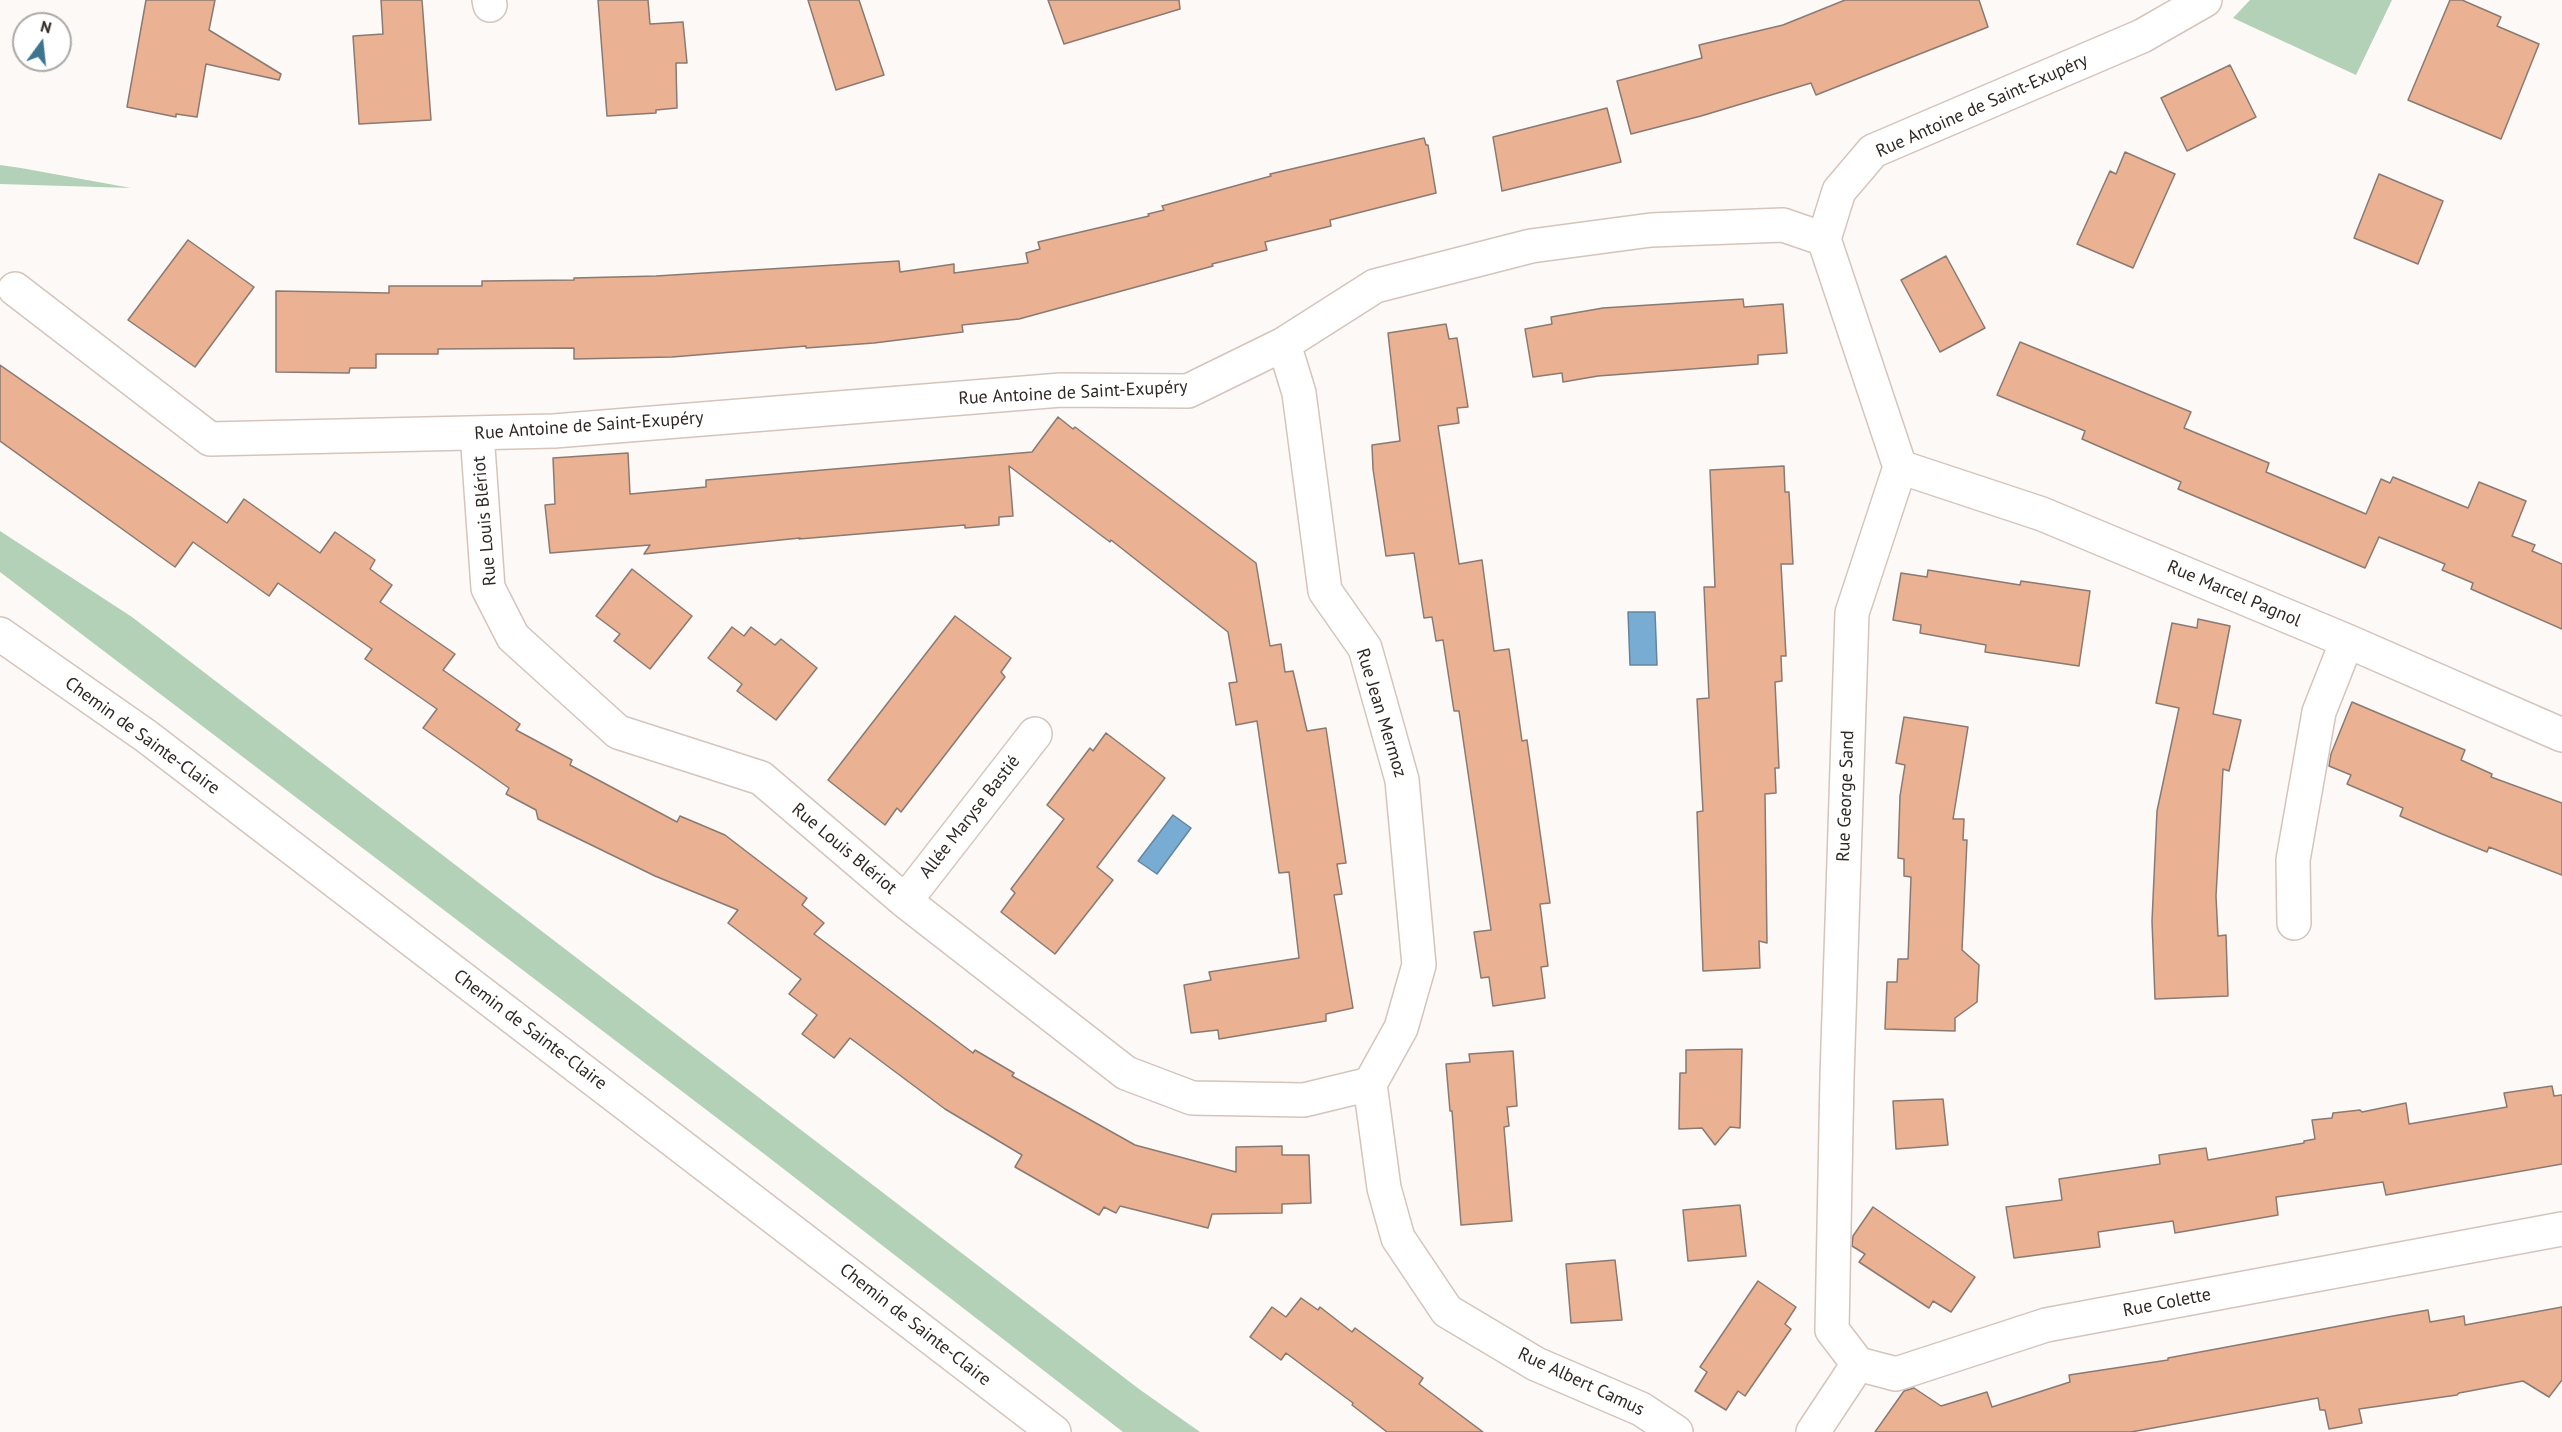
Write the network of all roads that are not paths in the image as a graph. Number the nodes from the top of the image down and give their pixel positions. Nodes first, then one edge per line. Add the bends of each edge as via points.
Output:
1 (2205, 0) edge
2 (1824, 239) junction
3 (15, 288) dead end
4 (1284, 344) junction
5 (477, 434) junction
6 (1900, 467) junction
7 (0, 634) edge
8 (2347, 641) junction
9 (1035, 734) dead end
10 (2562, 735) edge
11 (904, 901) junction
12 (2294, 923) dead end
13 (1370, 1084) junction
14 (2562, 1229) edge
15 (1858, 1364) junction
16 (1054, 1432) edge
17 (1676, 1432) edge
18 (1813, 1432) edge

1 - 2 street, Rue Antoine de Saint-Exupéry via 2142,36 1873,151 1839,190
2 - 4 street, Rue Antoine de Saint-Exupéry via 1783,225 1651,230 1531,246 1376,286
2 - 6 street
3 - 5 street, Rue Antoine de Saint-Exupéry via 210,439
4 - 5 street, Rue Antoine de Saint-Exupéry via 1188,392 1061,390
4 - 13 street, Rue Jean Mermoz via 1299,393 1325,591 1365,648 1402,780 1419,965 1401,1028
5 - 11 street, Rue Louis Blériot via 488,588 513,637 618,732 761,778
6 - 8 street, Rue Marcel Pagnol via 2042,514
6 - 15 street, Rue George Sand via 1852,613 1832,1330
7 - 16 street, Chemin de Sainte-Claire via 146,736
8 - 10 street, Rue Marcel Pagnol
8 - 12 street via 2319,712 2293,860
9 - 11 street, Allée Maryse Bastié
11 - 13 street, Rue Louis Blériot via 1126,1074 1192,1098 1304,1100
13 - 17 street, Rue Albert Camus via 1384,1188 1398,1238 1447,1311 1536,1364 1641,1409
14 - 15 street, Rue Colette via 2046,1325 1896,1374
15 - 18 street

